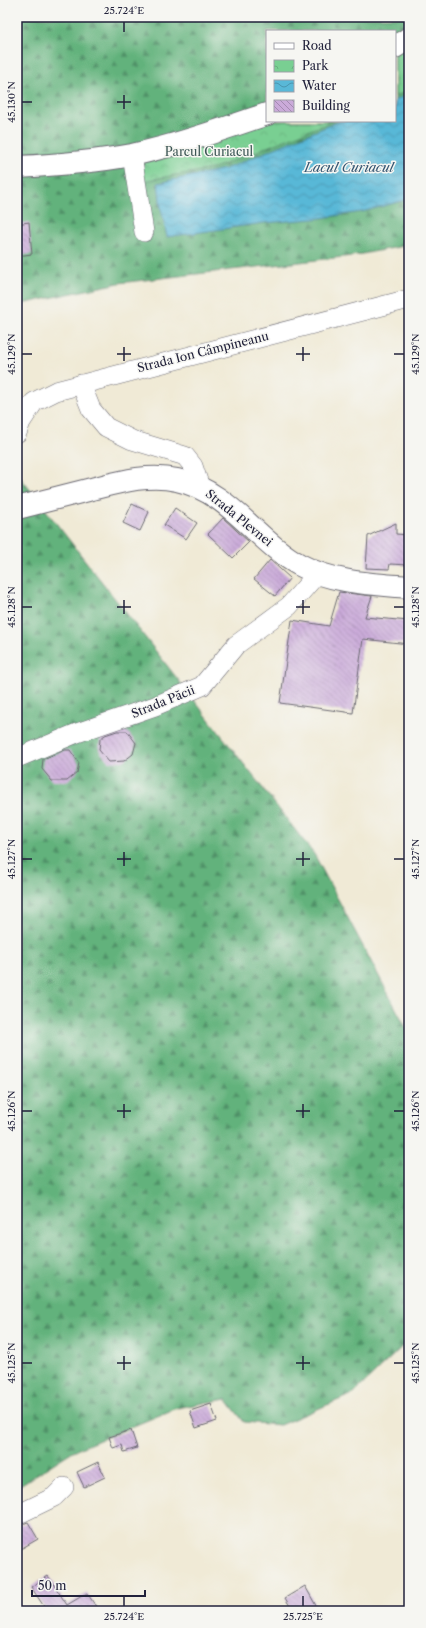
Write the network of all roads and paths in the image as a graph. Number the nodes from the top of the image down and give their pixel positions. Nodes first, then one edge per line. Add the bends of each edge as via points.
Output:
1 (409, 38) edge
2 (396, 46) edge
3 (266, 114) edge
4 (132, 155) junction
5 (17, 166) edge
6 (144, 232) dead end
7 (409, 299) edge
8 (81, 384) junction
9 (17, 433) edge
10 (200, 486) junction
11 (17, 508) edge
12 (317, 574) junction
13 (409, 588) edge
14 (17, 758) edge
15 (64, 1487) dead end
16 (17, 1514) edge

1 - 2 main road
3 - 4 main road via 177,144
4 - 5 main road via 82,163
4 - 6 street
7 - 8 street, Strada Ion Câmpineanu
8 - 9 street, Strada Ion Câmpineanu via 56,391 34,402
8 - 10 street via 90,409 106,428 132,440 185,456 193,466
10 - 11 main road, Strada Plevnei via 176,479 128,480
10 - 12 main road, Strada Plevnei via 285,555
12 - 13 main road, Strada Plevnei via 362,583
12 - 14 street, Strada Păcii via 289,606 236,645 202,686
15 - 16 street via 54,1497

